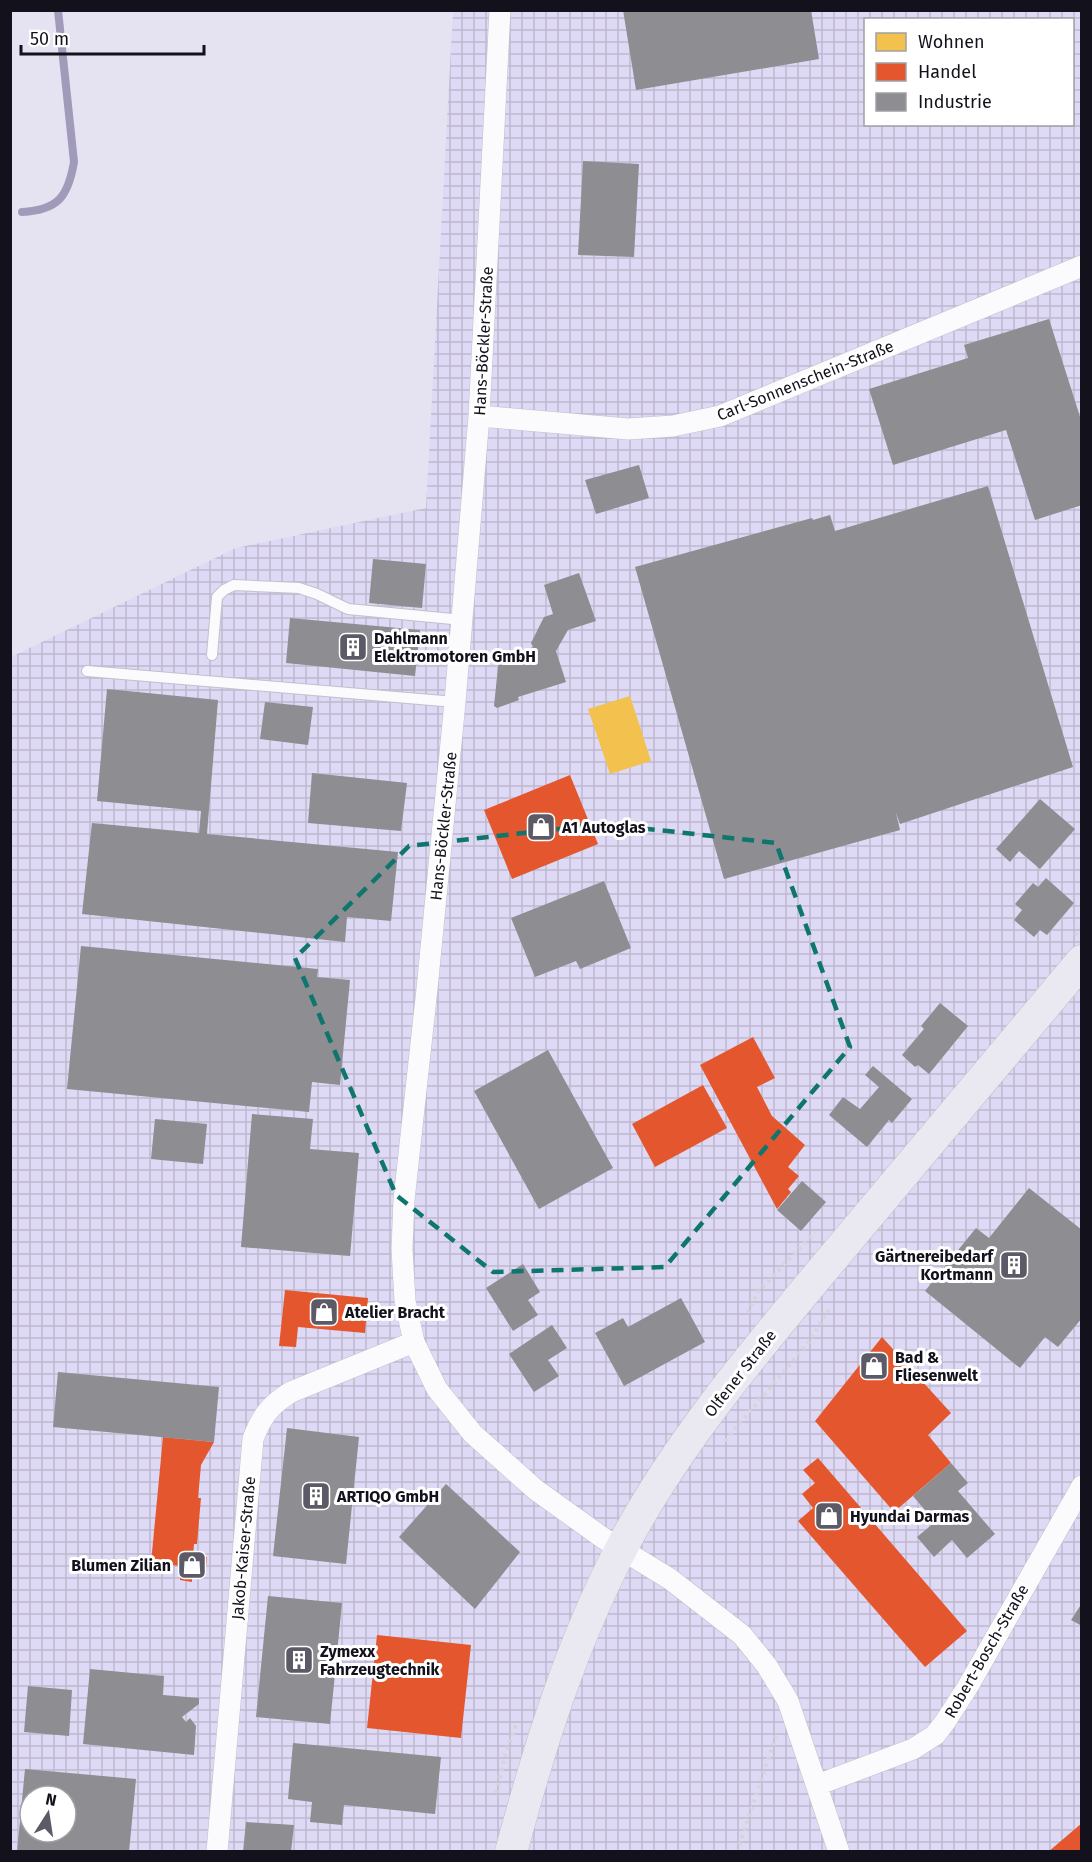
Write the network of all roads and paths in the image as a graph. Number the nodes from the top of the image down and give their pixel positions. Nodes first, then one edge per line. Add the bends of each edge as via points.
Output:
1 (500, 10) edge
2 (1082, 266) edge
3 (479, 416) junction
4 (463, 620) junction
5 (212, 655) dead end
6 (87, 671) dead end
7 (455, 702) junction
8 (1082, 960) edge
9 (414, 1342) junction
10 (1082, 1486) edge
11 (621, 1549) junction
12 (788, 1701) junction
13 (817, 1785) junction
14 (217, 1851) edge
15 (511, 1851) edge
16 (737, 1851) edge
17 (839, 1851) edge

1 - 3 street, Hans-Böckler-Straße
2 - 3 street, Carl-Sonnenschein-Straße via 720,416 673,426 627,429
3 - 4 street, Hans-Böckler-Straße
4 - 5 lane via 348,609 299,588 234,585 217,597
4 - 7 street, Hans-Böckler-Straße
6 - 7 lane
7 - 9 street, Hans-Böckler-Straße via 404,1200 405,1301
8 - 11 main road, Olfener Straße via 783,1317 687,1442
9 - 11 street, Hans-Böckler-Straße via 437,1389 473,1434 536,1490
9 - 14 street, Jakob-Kaiser-Straße via 291,1392 274,1402 259,1423 253,1439
10 - 13 street, Robert-Bosch-Straße via 967,1688 935,1735 913,1749
11 - 12 street, Hans-Böckler-Straße via 670,1579 742,1635
11 - 15 main road, Olfener Straße via 576,1647 536,1759
12 - 13 street, Hans-Böckler-Straße
12 - 16 path
13 - 17 street, Hans-Böckler-Straße

